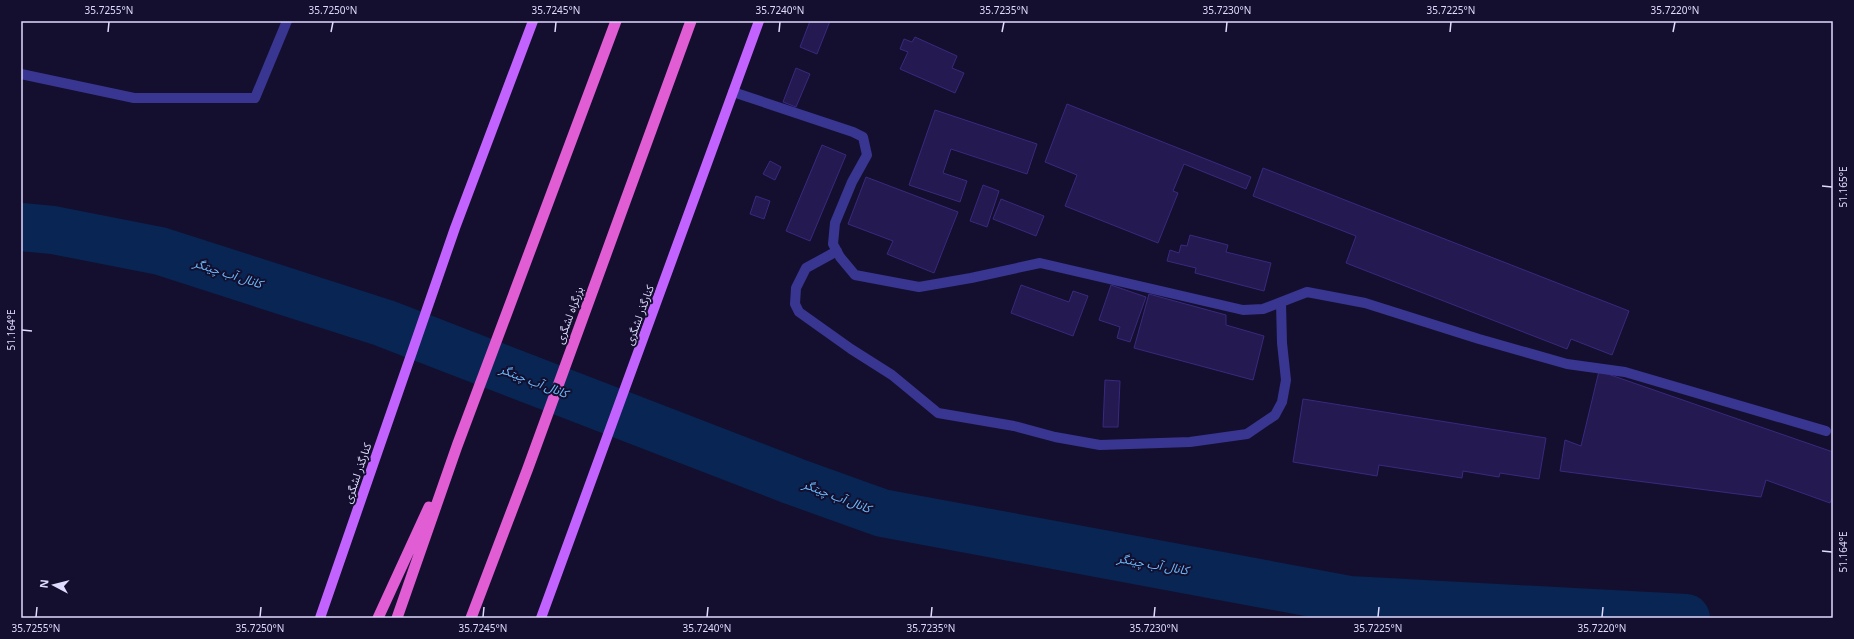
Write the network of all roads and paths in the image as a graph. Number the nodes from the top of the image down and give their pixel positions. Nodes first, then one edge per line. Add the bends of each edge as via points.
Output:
1 (287, 21) edge
2 (533, 21) edge
3 (616, 21) edge
4 (691, 21) edge
5 (759, 21) edge
6 (21, 74) edge
7 (733, 92) junction
8 (837, 251) junction
9 (1281, 303) junction
10 (1826, 431) dead end
11 (457, 447) junction
12 (320, 618) edge
13 (378, 618) edge
14 (397, 618) edge
15 (472, 618) edge
16 (541, 618) edge

1 - 6 lane via 255,98 134,98
2 - 12 main road, کنارگذر لشگری via 451,242
3 - 11 highway
4 - 15 highway, بزرگراه لشگری
5 - 7 main road, کنارگذر لشگری
7 - 8 lane via 863,137 867,155 852,182 835,223 833,244
7 - 16 main road, کنارگذر لشگری
8 - 9 lane via 855,275 919,287 1040,262 1243,310 1263,309
8 - 9 lane via 806,268 796,288 794,304 799,312 892,375 938,413 1100,445 1190,442 1247,434 1275,415 1282,402 1286,380
9 - 10 lane via 1307,292 1365,304 1501,346 1567,364 1625,372
11 - 13 highway
11 - 14 highway

